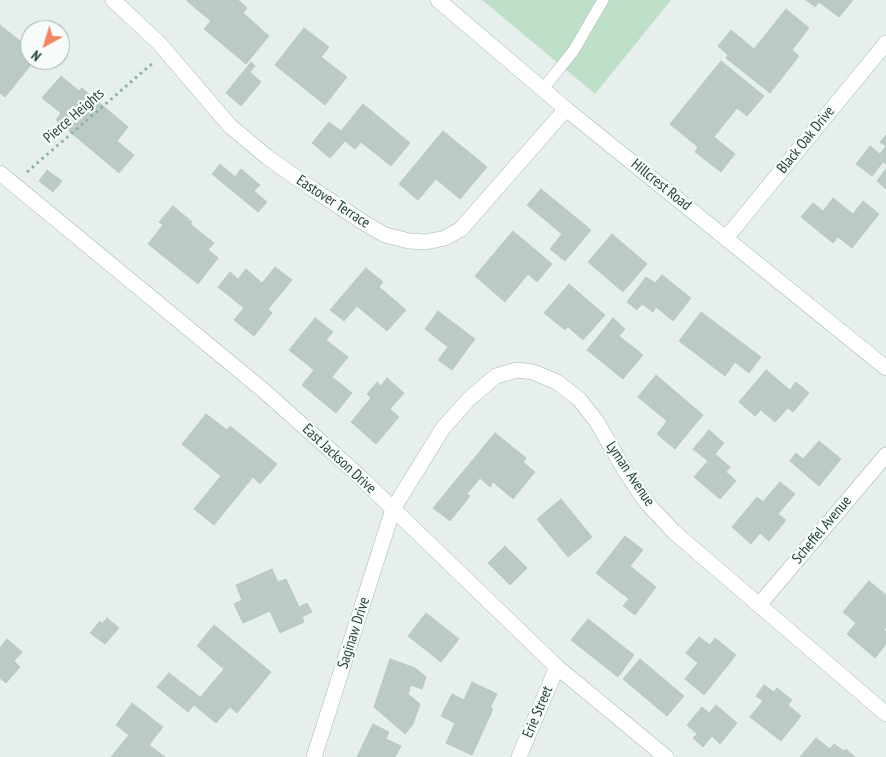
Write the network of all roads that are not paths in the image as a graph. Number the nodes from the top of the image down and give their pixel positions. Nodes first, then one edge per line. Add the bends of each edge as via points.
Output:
1 (113, 0) edge
2 (438, 0) edge
3 (603, 0) edge
4 (886, 43) edge
5 (543, 89) junction
6 (566, 109) junction
7 (0, 173) edge
8 (726, 238) junction
9 (886, 368) edge
10 (886, 455) edge
11 (393, 509) junction
12 (759, 605) junction
13 (557, 667) junction
14 (886, 714) edge
15 (314, 757) edge
16 (519, 757) edge
17 (666, 757) edge

1 - 6 street, Eastover Terrace via 159,43 230,126 267,157 366,224 385,235 408,242 445,238 461,229
2 - 5 street, Hillcrest Road
3 - 5 lane via 574,50
4 - 8 street, Black Oak Drive
5 - 6 street, Hillcrest Road
6 - 8 street, Hillcrest Road
7 - 11 street, East Jackson Drive via 263,390
8 - 9 street, Hillcrest Road
10 - 12 street, Scheffel Avenue
11 - 12 street, Lyman Avenue via 443,428 469,399 496,376 517,370 534,372 557,382 579,399 597,422 646,502 674,532
11 - 13 street, East Jackson Drive
11 - 15 street, Saginaw Drive
12 - 14 street, Lyman Avenue
13 - 16 street, Erie Street
13 - 17 street, East Jackson Drive

